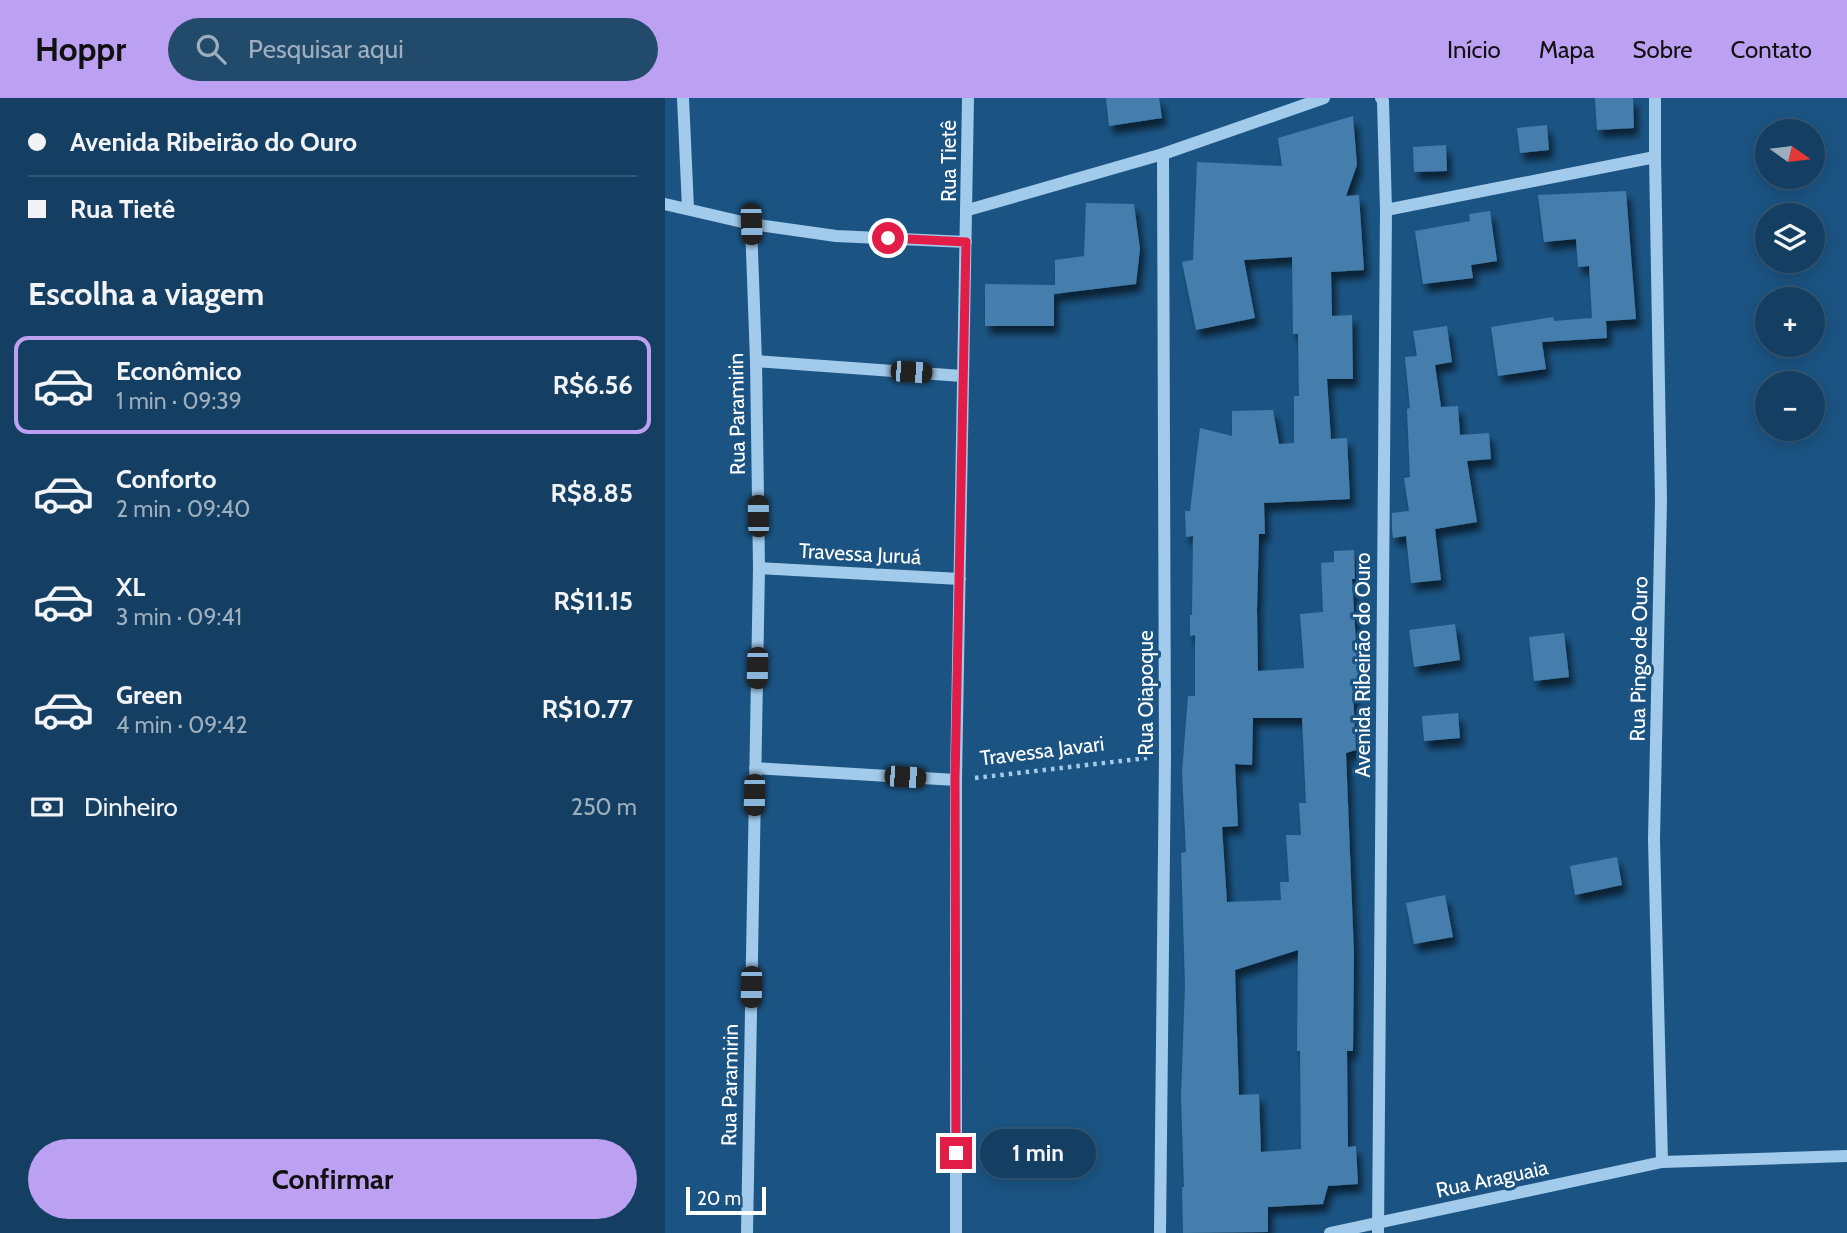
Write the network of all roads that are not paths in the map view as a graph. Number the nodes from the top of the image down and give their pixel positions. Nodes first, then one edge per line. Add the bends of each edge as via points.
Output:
1 (684, 98) edge
2 (968, 98) edge
3 (1324, 98) edge
4 (1381, 98) edge
5 (1655, 98) edge
6 (1163, 154) junction
7 (1655, 157) junction
8 (665, 204) edge
9 (688, 208) junction
10 (1387, 210) junction
11 (968, 211) junction
12 (751, 224) junction
13 (966, 242) junction
14 (756, 361) junction
15 (962, 376) junction
16 (759, 568) junction
17 (960, 579) junction
18 (755, 768) junction
19 (955, 780) junction
20 (1847, 1156) edge
21 (1662, 1162) junction
22 (1378, 1228) edge
23 (747, 1233) edge
24 (956, 1233) edge
25 (1160, 1233) edge
26 (1330, 1233) edge

1 - 9 street
2 - 11 street, Rua Tietê
3 - 6 street
4 - 10 street, Avenida Ribeirão do Ouro
5 - 7 street, Rua Pingo de Ouro
6 - 11 street
6 - 25 street, Rua Oiapoque via 1165,756
7 - 10 street
7 - 21 street, Rua Pingo de Ouro via 1661,500 1654,840
8 - 9 street
9 - 12 street
10 - 22 street, Avenida Ribeirão do Ouro
11 - 13 street, Rua Tietê
12 - 13 street via 836,236
12 - 14 street, Rua Paramirin
13 - 15 street, Rua Tietê
14 - 15 street
14 - 16 street, Rua Paramirin
15 - 17 street, Rua Tietê
16 - 17 street, Travessa Juruá
16 - 18 street, Rua Paramirin
17 - 19 street, Rua Tietê
18 - 19 street, Travessa Javari
18 - 23 street, Rua Paramirin
19 - 24 street, Rua Tietê
20 - 21 street, Rua Araguaia
21 - 22 street, Rua Araguaia
22 - 26 street, Rua Araguaia

